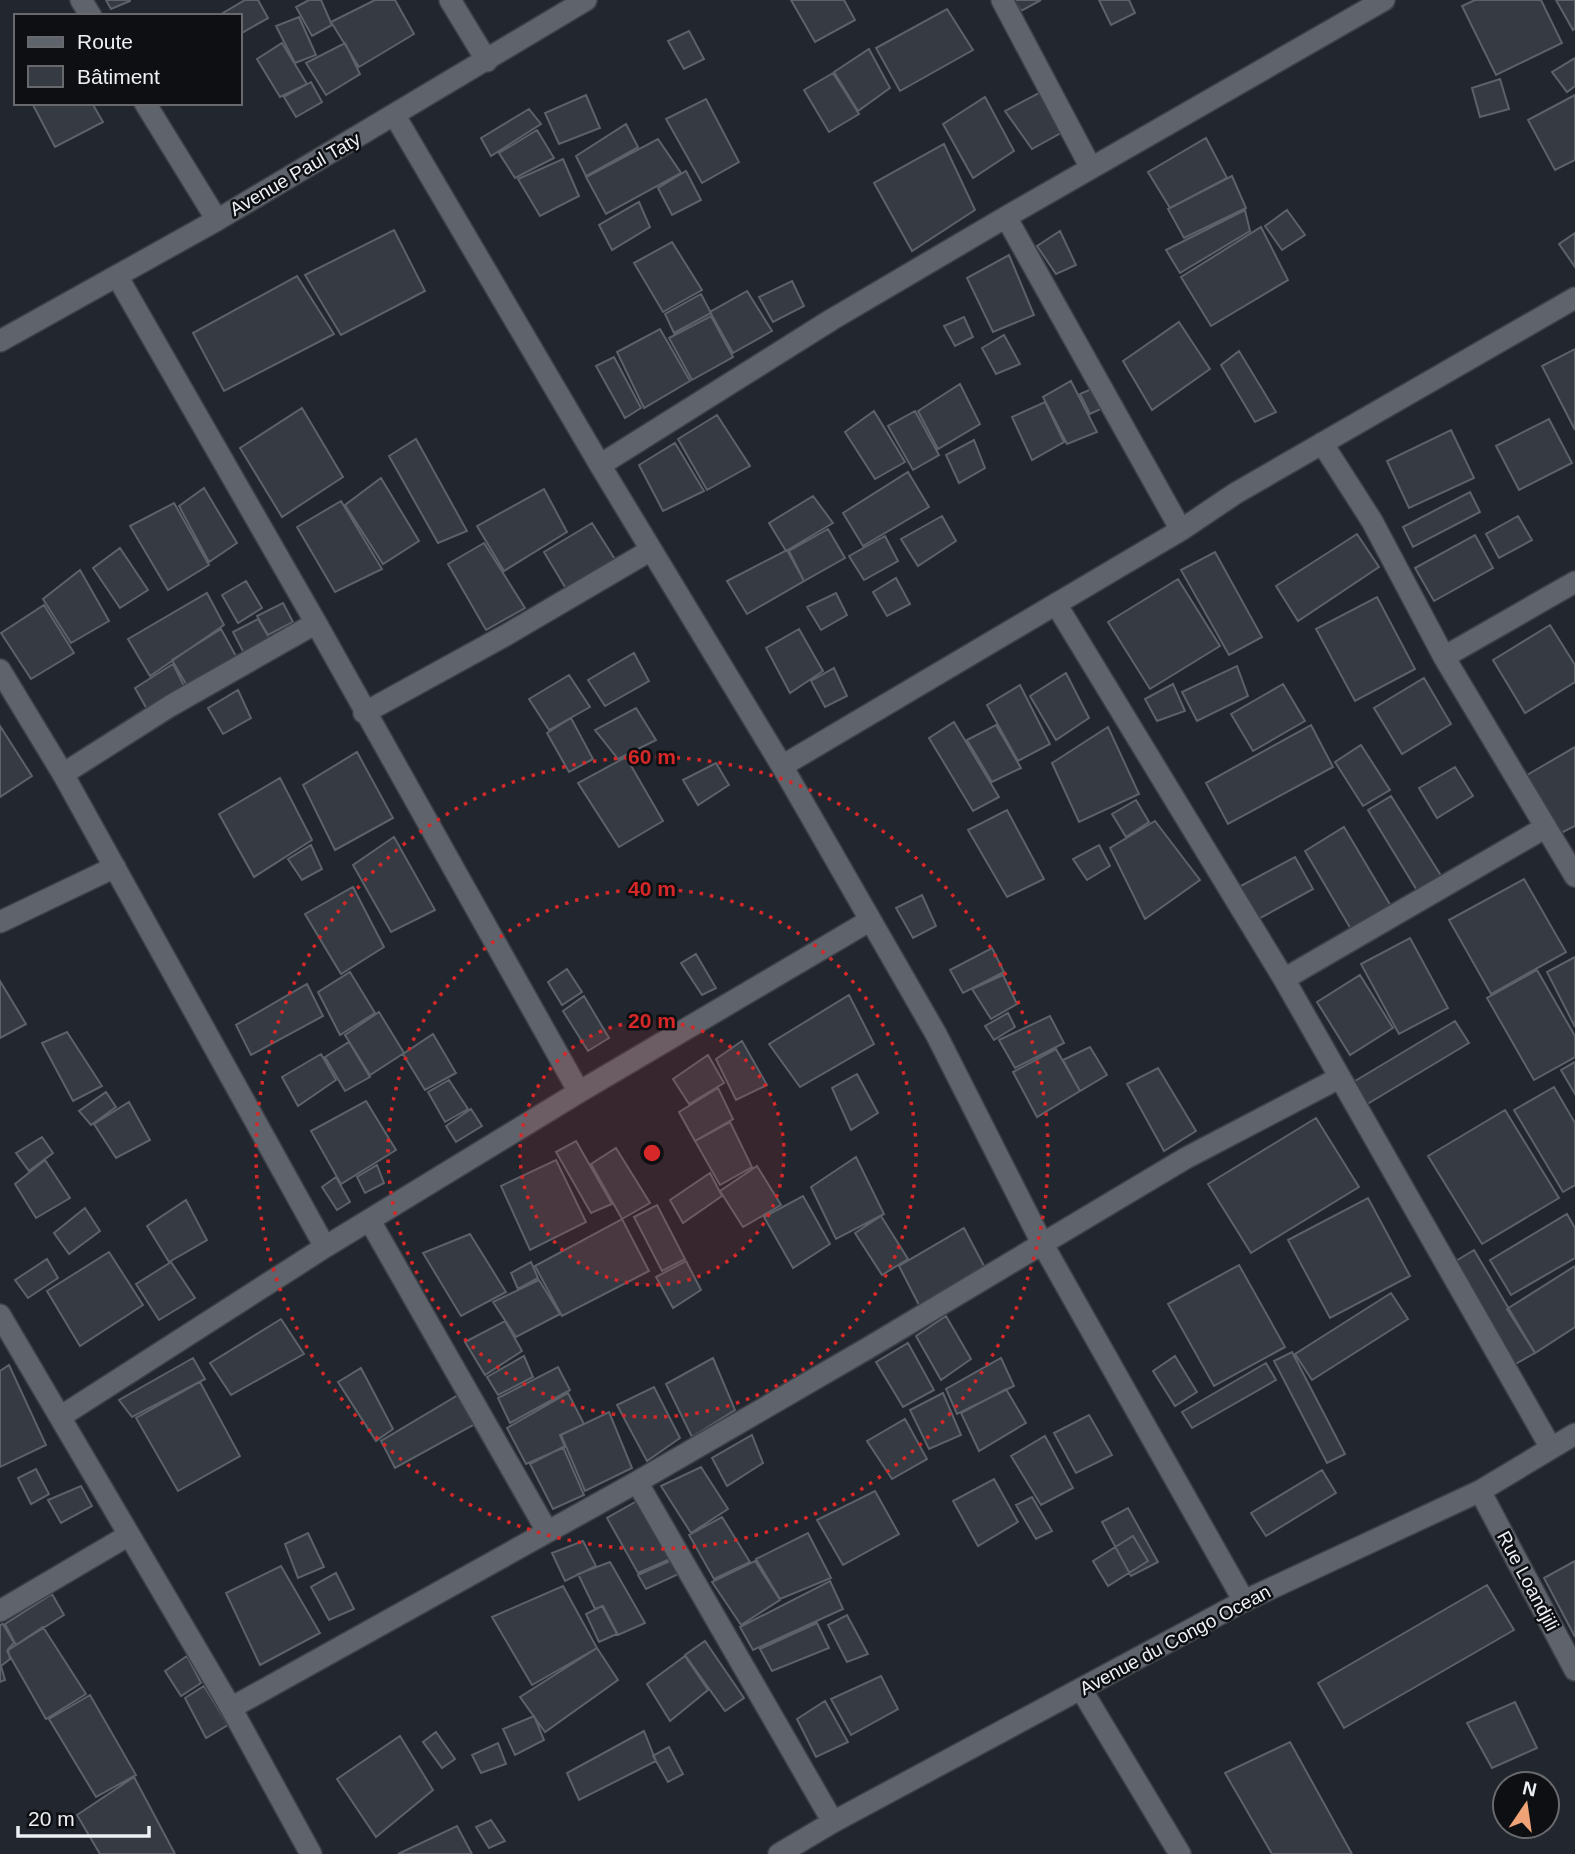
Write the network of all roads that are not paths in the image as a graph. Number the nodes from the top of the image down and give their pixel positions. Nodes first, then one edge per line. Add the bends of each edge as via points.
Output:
1 (450, 0) edge
2 (586, 0) edge
3 (1002, 0) edge
4 (1384, 0) edge
5 (487, 61) junction
6 (146, 105) edge
7 (395, 116) junction
8 (1091, 167) junction
9 (1006, 217) junction
10 (217, 220) junction
11 (117, 276) junction
12 (1575, 298) edge
13 (0, 341) edge
14 (1322, 443) junction
15 (600, 465) junction
16 (1181, 530) junction
17 (651, 550) junction
18 (1575, 582) edge
19 (1056, 604) junction
20 (316, 623) junction
21 (1444, 657) junction
22 (0, 670) edge
23 (364, 713) junction
24 (782, 766) junction
25 (63, 774) junction
26 (1546, 827) junction
27 (115, 867) junction
28 (1575, 876) edge
29 (869, 921) junction
30 (0, 922) edge
31 (1284, 979) junction
32 (1339, 1078) junction
33 (579, 1092) junction
34 (370, 1221) junction
35 (1042, 1242) junction
36 (325, 1247) junction
37 (0, 1315) edge
38 (61, 1417) junction
39 (1575, 1434) edge
40 (1551, 1448) junction
41 (637, 1482) junction
42 (1480, 1491) junction
43 (547, 1531) junction
44 (129, 1535) junction
45 (1244, 1601) junction
46 (0, 1611) edge
47 (1575, 1670) edge
48 (1081, 1689) junction
49 (231, 1709) junction
50 (833, 1822) junction
51 (311, 1854) edge
52 (779, 1854) edge
53 (1180, 1854) edge

1 - 5 street
2 - 5 street, Avenue Paul Taty
3 - 8 street
4 - 8 street
5 - 7 street, Avenue Paul Taty
6 - 10 street
7 - 10 street, Avenue Paul Taty
7 - 15 street
8 - 9 street
9 - 15 street
9 - 16 street
10 - 11 street, Avenue Paul Taty
11 - 13 street, Avenue Paul Taty
11 - 20 street
12 - 14 street
14 - 16 street
14 - 21 street via 1372,522
15 - 17 street
16 - 19 street
17 - 23 street
17 - 24 street
18 - 21 street
19 - 24 street
19 - 31 street
20 - 23 street
20 - 25 street via 170,706
21 - 26 street
22 - 25 street
23 - 33 street
24 - 29 street
25 - 27 street
26 - 28 street
26 - 31 street
27 - 30 street
27 - 36 street
29 - 33 street
29 - 35 street via 936,1034
31 - 32 street
32 - 35 street via 1186,1158
32 - 40 street
33 - 34 street
34 - 36 street
34 - 43 street
35 - 41 street
35 - 45 street
36 - 38 street
37 - 38 street
38 - 44 street
39 - 40 street, Avenue du Congo Ocean
40 - 42 street, Avenue du Congo Ocean
41 - 43 street
41 - 50 street
42 - 45 street, Avenue du Congo Ocean
42 - 47 street, Rue Loandjili
43 - 49 street
44 - 46 street
44 - 49 street
45 - 48 street, Avenue du Congo Ocean
48 - 50 street, Avenue du Congo Ocean
48 - 53 street
49 - 51 street
50 - 52 street, Avenue du Congo Ocean

